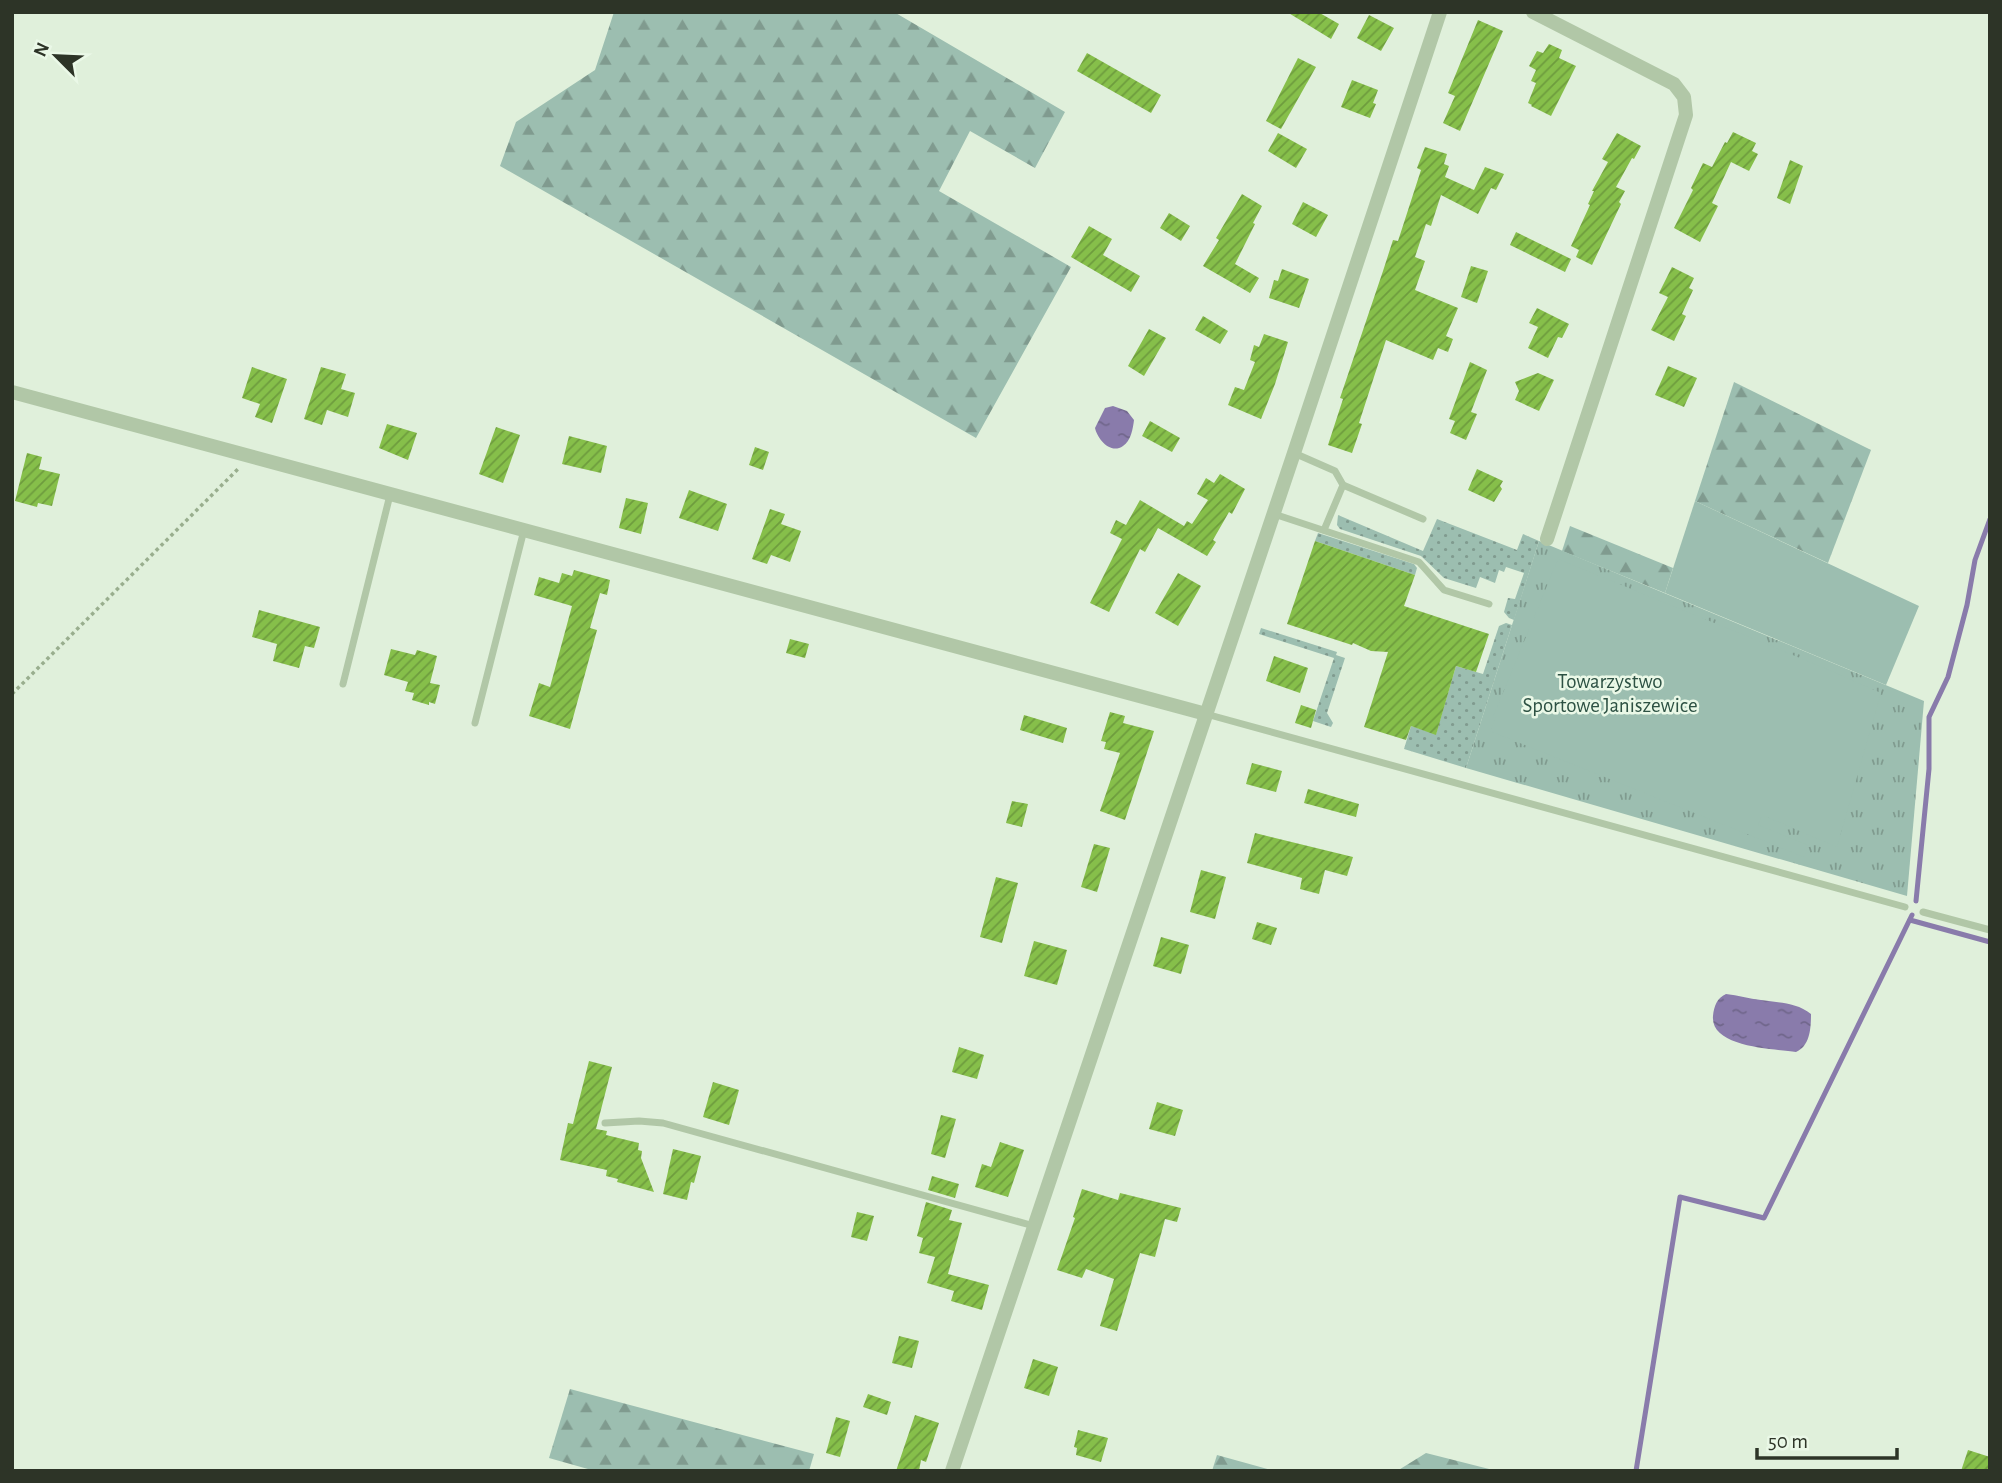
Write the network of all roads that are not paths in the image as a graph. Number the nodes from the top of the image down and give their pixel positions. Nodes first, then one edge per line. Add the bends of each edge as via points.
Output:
1 (1440, 12) edge
2 (1533, 12) edge
3 (12, 392) edge
4 (1294, 453) junction
5 (1343, 485) junction
6 (390, 494) junction
7 (1274, 514) junction
8 (1423, 519) dead end
9 (524, 530) junction
10 (1324, 530) junction
11 (1547, 539) dead end
12 (1489, 604) dead end
13 (343, 684) dead end
14 (1206, 714) junction
15 (475, 723) dead end
16 (1905, 907) dead end
17 (1923, 912) dead end
18 (1990, 930) edge
19 (605, 1123) dead end
20 (1034, 1226) junction
21 (952, 1471) edge

1 - 4 street
2 - 11 street via 1674,84 1684,97 1686,115
3 - 6 street
4 - 5 lane via 1335,471
4 - 7 street
5 - 8 lane
5 - 10 lane
6 - 9 street
6 - 13 lane
7 - 10 lane
7 - 14 street
9 - 14 street
9 - 15 lane
10 - 12 lane via 1419,562 1444,590
14 - 16 lane
14 - 20 street
17 - 18 lane
19 - 20 lane via 663,1123
20 - 21 street

